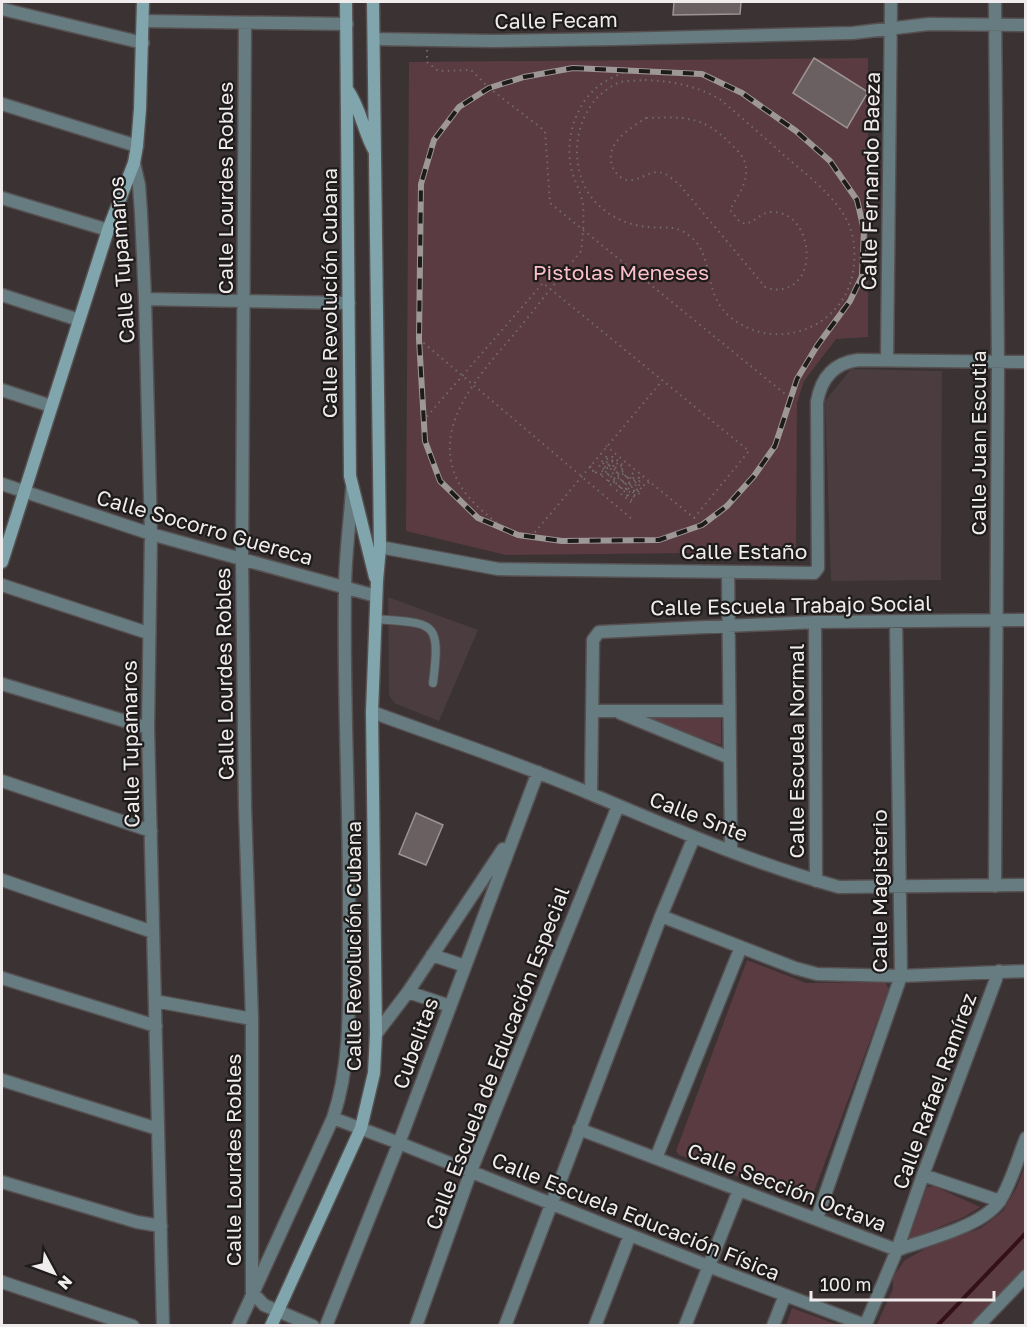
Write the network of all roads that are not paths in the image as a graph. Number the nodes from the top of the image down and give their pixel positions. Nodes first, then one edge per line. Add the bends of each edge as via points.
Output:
1 (142, 2) edge
2 (346, 2) edge
3 (373, 2) edge
4 (891, 2) edge
5 (995, 2) edge
6 (3, 13) edge
7 (144, 21) junction
8 (245, 23) junction
9 (347, 24) junction
10 (995, 24) junction
11 (1026, 25) edge
12 (891, 27) junction
13 (374, 39) junction
14 (143, 43) junction
15 (347, 89) junction
16 (2, 104) edge
17 (137, 146) junction
18 (376, 153) junction
19 (134, 163) junction
20 (2, 198) edge
21 (108, 230) junction
22 (2, 296) edge
23 (145, 299) junction
24 (244, 301) junction
25 (349, 303) junction
26 (79, 320) junction
27 (887, 360) junction
28 (998, 362) junction
29 (1026, 362) edge
30 (2, 390) edge
31 (51, 406) junction
32 (2, 484) edge
33 (352, 489) junction
34 (24, 492) junction
35 (150, 534) junction
36 (381, 547) junction
37 (242, 559) junction
38 (2, 562) edge
39 (728, 572) junction
40 (376, 581) junction
41 (2, 585) edge
42 (345, 587) junction
43 (376, 596) junction
44 (376, 620) junction
45 (996, 620) junction
46 (1026, 620) edge
47 (815, 622) junction
48 (896, 622) junction
49 (728, 624) junction
50 (148, 633) junction
51 (434, 683) dead end
52 (2, 684) edge
53 (592, 711) junction
54 (615, 711) junction
55 (729, 711) junction
56 (372, 712) junction
57 (148, 728) junction
58 (730, 758) junction
59 (538, 772) junction
60 (2, 781) edge
61 (591, 794) junction
62 (618, 806) junction
63 (151, 831) junction
64 (514, 832) junction
65 (694, 837) junction
66 (731, 850) junction
67 (2, 880) edge
68 (816, 881) junction
69 (1026, 885) edge
70 (995, 886) junction
71 (900, 888) junction
72 (661, 916) junction
73 (153, 932) junction
74 (741, 947) junction
75 (432, 955) junction
76 (465, 966) junction
77 (999, 971) junction
78 (1026, 971) edge
79 (901, 976) junction
80 (2, 978) edge
81 (408, 992) junction
82 (155, 1000) junction
83 (450, 1006) junction
84 (252, 1019) junction
85 (156, 1026) junction
86 (376, 1034) junction
87 (2, 1080) edge
88 (333, 1118) junction
89 (361, 1128) junction
90 (158, 1129) junction
91 (579, 1129) junction
92 (1026, 1138) edge
93 (399, 1143) junction
94 (656, 1158) junction
95 (471, 1172) junction
96 (923, 1175) junction
97 (2, 1182) edge
98 (739, 1190) junction
99 (1000, 1201) junction
100 (551, 1203) junction
101 (817, 1218) junction
102 (160, 1226) junction
103 (630, 1235) junction
104 (897, 1250) junction
105 (708, 1266) junction
106 (1026, 1276) edge
107 (2, 1282) edge
108 (252, 1292) junction
109 (785, 1295) junction
110 (993, 1310) junction
111 (278, 1312) junction
112 (125, 1324) edge
113 (865, 1325) edge
114 (163, 1326) edge
115 (238, 1326) edge
116 (272, 1326) edge
117 (313, 1326) edge
118 (326, 1326) edge
119 (416, 1326) edge
120 (505, 1326) edge
121 (595, 1326) edge
122 (685, 1326) edge
123 (773, 1326) edge
124 (978, 1326) edge
125 (992, 1326) edge

1 - 7 street
2 - 9 street, Calle Revolución Cubana
3 - 13 street, Calle Revolución Cubana
4 - 12 street, Calle Fernando Baeza
5 - 10 street, Calle Juan Escutia
6 - 14 street
7 - 8 street
7 - 14 street
8 - 9 street
8 - 24 street, Calle Lourdes Robles
9 - 15 street, Calle Revolución Cubana
10 - 11 street, Calle Fecam
10 - 12 street, Calle Fecam
10 - 28 street, Calle Juan Escutia
12 - 13 street, Calle Fecam via 826,34
12 - 27 street, Calle Fernando Baeza
13 - 18 street, Calle Revolución Cubana
14 - 17 street
15 - 18 street
15 - 25 street, Calle Revolución Cubana
16 - 17 street
17 - 19 street
18 - 36 street, Calle Revolución Cubana
19 - 21 street
19 - 23 street, Calle Tupamaros
20 - 21 street
21 - 26 street
22 - 26 street
23 - 24 street
23 - 35 street, Calle Tupamaros
24 - 25 street
24 - 37 street, Calle Lourdes Robles
25 - 33 street, Calle Revolución Cubana
26 - 31 street
27 - 28 street, Calle Estaño
27 - 39 street, Calle Estaño via 841,364 820,388 816,571
28 - 29 street, Calle Estaño
28 - 45 street, Calle Juan Escutia
30 - 31 street
31 - 34 street
32 - 34 street, Calle Socorro Guereca
33 - 40 street, Calle Revolución Cubana
33 - 42 street
34 - 35 street, Calle Socorro Guereca
34 - 38 street
35 - 37 street, Calle Socorro Guereca
35 - 50 street, Calle Tupamaros
36 - 39 street, Calle Estaño via 498,569
36 - 40 street, Calle Revolución Cubana
37 - 42 street, Calle Socorro Guereca
37 - 84 street, Calle Lourdes Robles
39 - 49 street
40 - 43 street, Calle Revolución Cubana
41 - 50 street
42 - 43 street, Calle Socorro Guereca
42 - 88 street via 348,1018 344,1075
43 - 44 street, Calle Revolución Cubana
44 - 51 lane via 421,623 433,632 437,656
44 - 56 street, Calle Revolución Cubana
45 - 46 street, Calle Escuela Trabajo Social
45 - 48 street, Calle Escuela Trabajo Social
45 - 70 street, Calle Juan Escutia
47 - 48 street, Calle Escuela Trabajo Social
47 - 49 street, Calle Escuela Trabajo Social
47 - 68 street, Calle Escuela Normal
48 - 71 street, Calle Magisterio
49 - 53 street, Calle Escuela Trabajo Social via 603,630 593,640
49 - 55 street
50 - 57 street, Calle Tupamaros
52 - 57 street
53 - 54 street
53 - 61 street
54 - 55 street
54 - 58 street
55 - 58 street
56 - 59 street, Calle Snte
56 - 86 street, Calle Revolución Cubana
57 - 63 street, Calle Tupamaros
58 - 66 street
59 - 61 street, Calle Snte
59 - 64 street, Cubelitas
60 - 63 street
61 - 62 street, Calle Snte
62 - 65 street, Calle Snte
62 - 95 street, Calle Escuela de Educación Especial
63 - 73 street, Calle Tupamaros
64 - 75 street
64 - 76 street, Cubelitas
65 - 66 street, Calle Snte
65 - 72 street
66 - 68 street, Calle Snte
67 - 73 street
68 - 71 street, Calle Snte via 838,887
69 - 70 street, Calle Snte
70 - 71 street, Calle Snte
71 - 79 street, Calle Magisterio
72 - 74 street
72 - 91 street
73 - 82 street, Calle Tupamaros
74 - 79 street via 805,972
74 - 94 street
75 - 76 street
75 - 81 street
76 - 83 street, Cubelitas
77 - 78 street
77 - 79 street
77 - 96 street, Calle Rafael Ramírez
79 - 101 street, Calle Magisterio
80 - 85 street
81 - 83 street
81 - 86 street
82 - 84 street
82 - 85 street, Calle Tupamaros
83 - 93 street, Cubelitas
84 - 108 street, Calle Lourdes Robles
85 - 90 street, Calle Tupamaros
86 - 89 street, Calle Revolución Cubana via 374,1072
87 - 90 street
88 - 89 street, Calle Escuela Educación Física
88 - 108 street
89 - 93 street, Calle Escuela Educación Física
89 - 111 street, Calle Revolución Cubana
90 - 102 street, Calle Tupamaros
91 - 94 street, Calle Sección Octava
91 - 100 street
92 - 99 street
93 - 95 street, Calle Escuela Educación Física
93 - 118 street, Cubelitas
94 - 98 street, Calle Sección Octava
95 - 100 street, Calle Escuela Educación Física
95 - 119 street, Calle Escuela de Educación Especial
96 - 99 street
96 - 104 street, Calle Rafael Ramírez
97 - 102 street
98 - 101 street, Calle Sección Octava
98 - 105 street
99 - 104 street, Calle Sección Octava via 975,1222
100 - 103 street, Calle Escuela Educación Física
100 - 120 street
101 - 104 street, Calle Sección Octava
102 - 114 street, Calle Tupamaros
103 - 105 street, Calle Escuela Educación Física
103 - 121 street
104 - 113 street, Calle Rafael Ramírez
105 - 109 street, Calle Escuela Educación Física
105 - 122 street
106 - 110 street
107 - 112 street
108 - 111 street, Calle Lourdes Robles
108 - 115 street
109 - 113 street, Calle Escuela Educación Física
109 - 123 street
110 - 124 street
110 - 125 street
111 - 116 street, Calle Revolución Cubana
111 - 117 street, Calle Lourdes Robles

